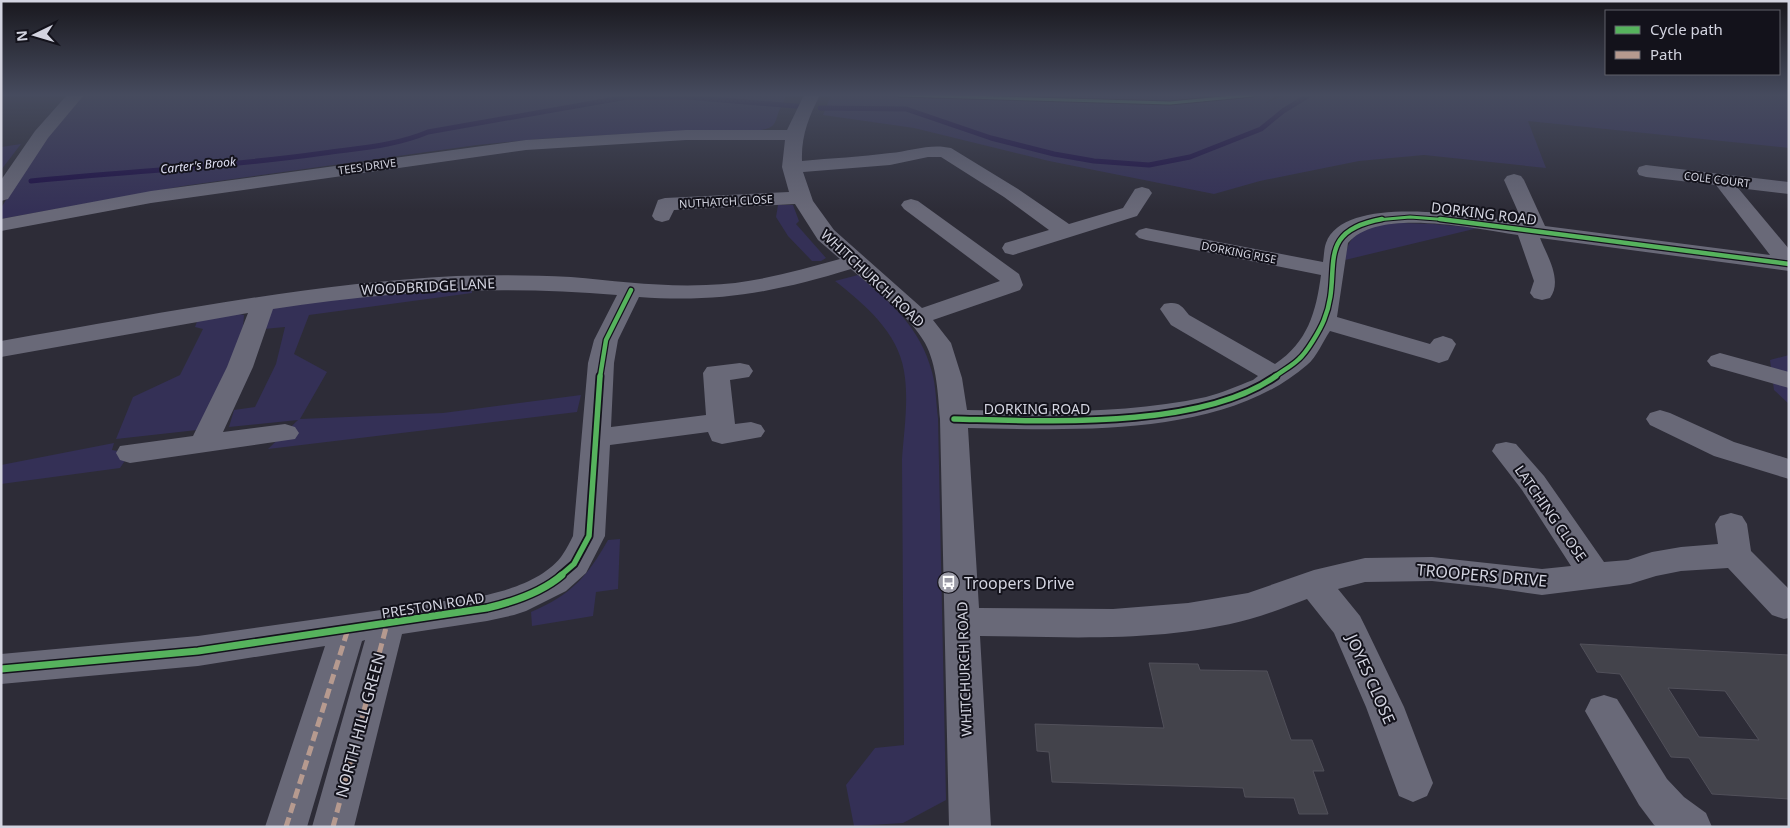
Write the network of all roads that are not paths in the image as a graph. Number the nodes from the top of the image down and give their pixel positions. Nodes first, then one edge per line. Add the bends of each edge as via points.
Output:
1 (42, 134) edge
2 (697, 134) edge
3 (799, 134) edge
4 (791, 166) junction
5 (1646, 171) dead end
6 (1514, 180) dead end
7 (1721, 180) junction
8 (1789, 188) edge
9 (1142, 193) dead end
10 (1, 195) edge
11 (800, 198) junction
12 (911, 205) dead end
13 (662, 216) dead end
14 (1, 224) edge
15 (1531, 230) junction
16 (1066, 232) junction
17 (1146, 234) dead end
18 (1013, 248) dead end
19 (856, 261) junction
20 (1789, 264) edge
21 (1332, 270) junction
22 (632, 290) junction
23 (1542, 293) dead end
24 (263, 304) junction
25 (1172, 309) dead end
26 (918, 317) junction
27 (1324, 321) junction
28 (1443, 344) dead end
29 (1, 349) edge
30 (1720, 361) dead end
31 (740, 371) dead end
32 (1277, 376) junction
33 (1789, 380) edge
34 (954, 419) junction
35 (1660, 419) dead end
36 (720, 422) junction
37 (751, 431) dead end
38 (285, 433) dead end
39 (595, 438) junction
40 (204, 444) junction
41 (1506, 451) dead end
42 (130, 453) dead end
43 (1789, 469) edge
44 (1595, 576) junction
45 (1314, 583) junction
46 (1784, 606) dead end
47 (962, 622) junction
48 (387, 624) junction
49 (348, 629) junction
50 (1, 669) edge
51 (1604, 711) dead end
52 (1413, 783) dead end
53 (286, 827) edge
54 (333, 827) edge
55 (970, 827) edge
56 (1692, 827) edge

1 - 10 street
2 - 14 street, TEES DRIVE via 526,145 151,197
3 - 4 street, WHITCHURCH ROAD
4 - 11 street, WHITCHURCH ROAD
4 - 16 street via 944,152
5 - 7 street, COLE COURT
6 - 15 street, DORKING ROAD
7 - 8 street, COLE COURT
7 - 20 street, DORKING ROAD
9 - 16 street via 1130,212
11 - 13 street, NUTHATCH CLOSE via 665,204
11 - 19 street, WHITCHURCH ROAD via 814,221
12 - 26 street via 1011,279 1012,284
15 - 20 street, DORKING ROAD
15 - 21 street, DORKING ROAD via 1435,218 1377,220 1342,234 1337,242
15 - 23 street via 1545,282
16 - 18 street
17 - 21 street, DORKING RISE
19 - 22 street, WOODBRIDGE LANE via 751,288 709,292
19 - 26 street, WHITCHURCH ROAD
21 - 27 street, DORKING ROAD
22 - 24 street, WOODBRIDGE LANE via 483,281 377,288
22 - 39 street, PRESTON ROAD via 606,340
24 - 29 street, WOODBRIDGE LANE
24 - 40 street via 240,367
25 - 32 street via 1180,320
26 - 34 street, WHITCHURCH ROAD via 938,344 949,378
27 - 28 street via 1439,355
27 - 32 street, DORKING ROAD via 1303,355
30 - 33 street
31 - 36 street via 716,373
32 - 34 street, DORKING ROAD via 1252,391 1225,401 1145,417 1114,420
34 - 47 street, WHITCHURCH ROAD
35 - 43 street via 1724,449
36 - 37 street via 722,435
36 - 39 street
38 - 40 street
39 - 48 street, PRESTON ROAD via 589,536 574,564 554,582 505,604
40 - 42 street
41 - 44 street, LATCHING CLOSE via 1533,483
44 - 45 street, TROOPERS DRIVE via 1542,582 1402,568 1365,570
44 - 46 street, TROOPERS DRIVE via 1630,572 1681,559 1733,539
45 - 47 street, TROOPERS DRIVE via 1249,606 1188,617 1113,623
45 - 52 street, JOYES CLOSE via 1348,626 1385,707
47 - 55 street, WHITCHURCH ROAD
48 - 49 street, PRESTON ROAD
48 - 54 street, NORTH HILL GREEN
49 - 50 street, PRESTON ROAD via 198,651
49 - 53 street
51 - 56 street via 1654,792 1670,811

